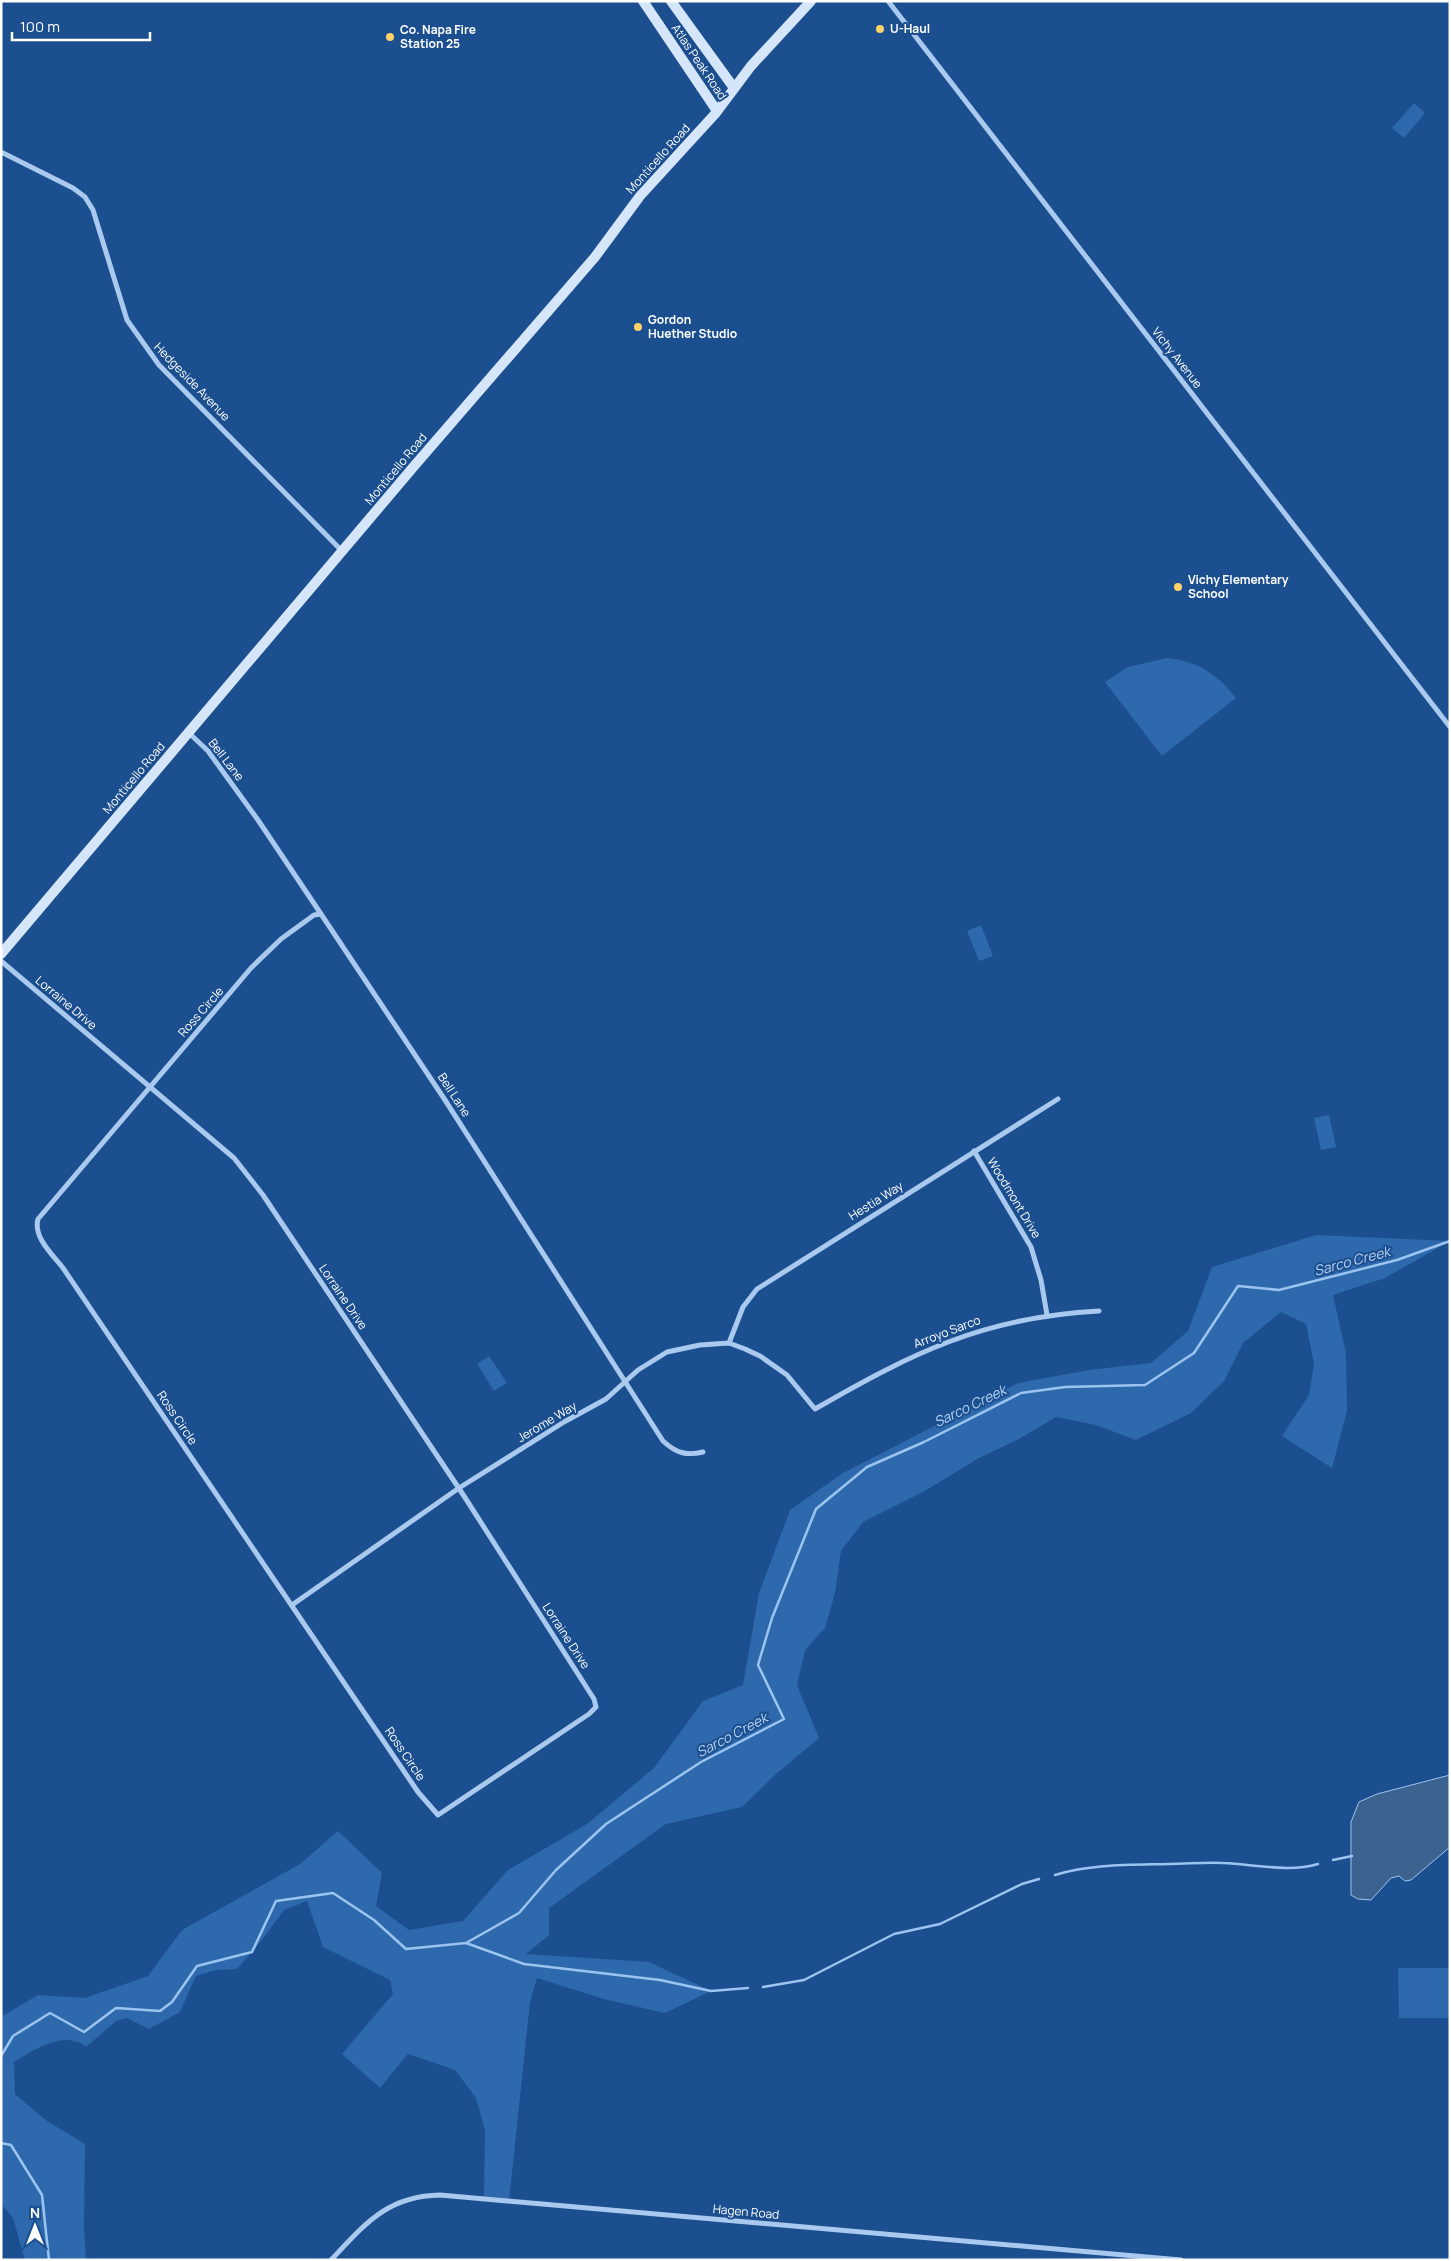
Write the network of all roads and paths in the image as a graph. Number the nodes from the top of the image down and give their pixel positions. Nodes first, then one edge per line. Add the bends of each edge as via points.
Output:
1 (643, 1) edge
2 (672, 1) edge
3 (812, 1) edge
4 (888, 1) edge
5 (734, 88) junction
6 (717, 111) junction
7 (1, 152) edge
8 (342, 552) junction
9 (1450, 728) edge
10 (189, 733) junction
11 (321, 914) junction
12 (1, 954) edge
13 (1, 960) edge
14 (149, 1086) junction
15 (1058, 1099) dead end
16 (974, 1151) junction
17 (1099, 1311) dead end
18 (1046, 1315) junction
19 (729, 1343) junction
20 (625, 1381) junction
21 (815, 1409) joint
22 (703, 1452) dead end
23 (459, 1488) junction
24 (292, 1605) junction
25 (596, 1707) joint
26 (331, 2260) edge
27 (1181, 2260) edge

1 - 6 main road, Atlas Peak Road
2 - 5 main road, Atlas Peak Road
3 - 5 main road, Monticello Road
4 - 9 street, Vichy Avenue
5 - 6 main road, Monticello Road
6 - 8 main road, Monticello Road via 640,196 595,256
7 - 8 street, Hedgeside Avenue via 85,197 93,210 127,320 143,344
8 - 10 main road, Monticello Road
10 - 11 street, Bell Lane via 208,751
10 - 12 main road, Monticello Road
11 - 14 street, Ross Circle via 267,951
11 - 20 street, Bell Lane
13 - 14 street, Lorraine Drive
14 - 23 street, Lorraine Drive via 234,1158 254,1182
14 - 24 street, Ross Circle via 38,1219 36,1226
15 - 16 street, Hestia Way
16 - 18 street, Woodmont Drive via 1031,1247 1041,1280
16 - 19 street, Hestia Way via 757,1289 743,1307
17 - 18 street, Arroyo Sarco
18 - 21 street, Arroyo Sarco via 991,1327 930,1347
19 - 20 street, Jerome Way via 667,1352
19 - 21 street, Jerome Way via 760,1356 788,1375
20 - 22 street, Bell Lane via 672,1450 683,1454
20 - 23 street, Jerome Way via 606,1399
23 - 24 street, Jerome Way
23 - 25 street, Lorraine Drive via 594,1699
24 - 25 street, Ross Circle via 418,1792 438,1815
26 - 27 street, Hagen Road via 366,2225 393,2204 440,2195

